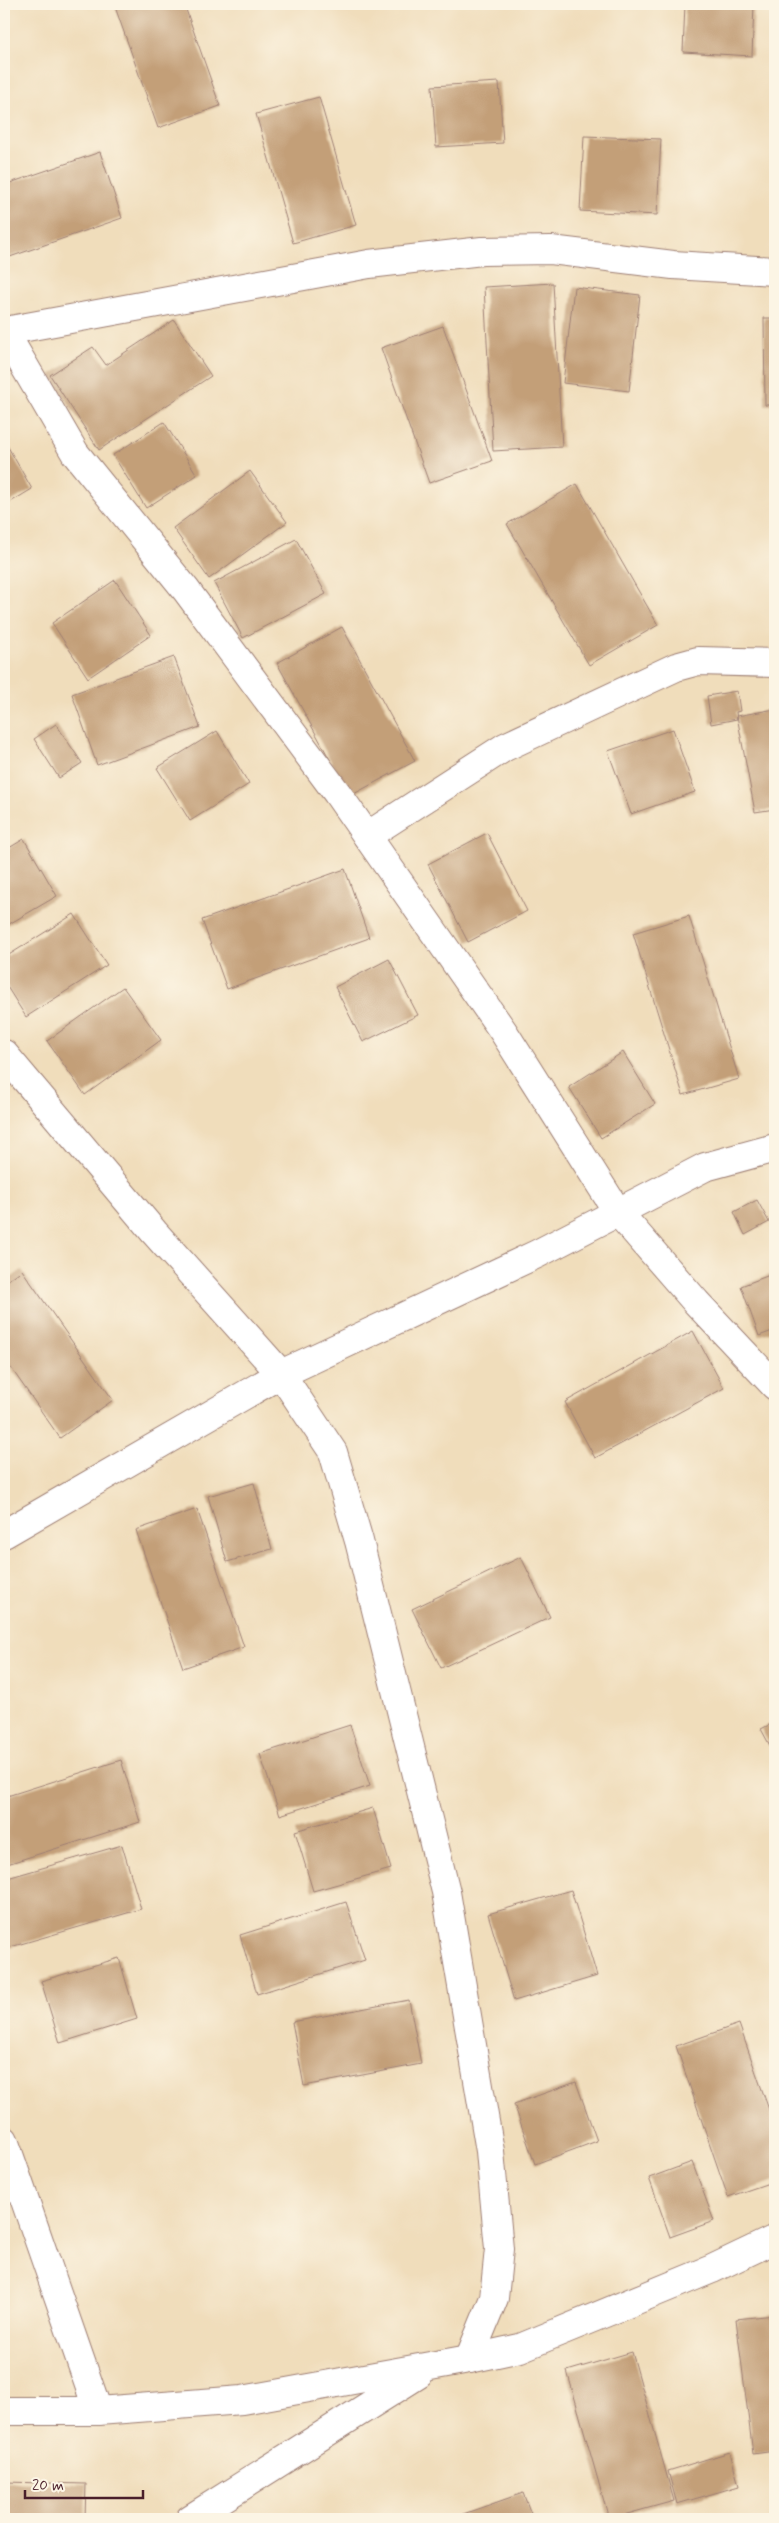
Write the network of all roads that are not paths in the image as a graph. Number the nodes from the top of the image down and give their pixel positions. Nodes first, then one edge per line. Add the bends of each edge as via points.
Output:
1 (775, 272) edge
2 (4, 331) edge
3 (775, 663) edge
4 (367, 836) junction
5 (4, 1054) edge
6 (775, 1148) edge
7 (616, 1211) junction
8 (281, 1374) junction
9 (775, 1386) edge
10 (4, 1534) edge
11 (4, 2140) edge
12 (775, 2240) edge
13 (469, 2359) junction
14 (431, 2366) junction
15 (4, 2411) edge
16 (98, 2411) junction
17 (190, 2519) edge

1 - 2 street via 673,265 552,250 482,251 369,264
2 - 4 street via 75,453 186,590
3 - 4 street via 698,661 676,667 505,747
4 - 7 street via 503,1031
5 - 8 street via 154,1232
6 - 7 street via 704,1167
7 - 8 street via 537,1254
7 - 9 street
8 - 10 street
8 - 13 street via 333,1452 359,1541 446,1892 490,2151 499,2249 494,2298
11 - 16 street
12 - 13 street via 520,2348
13 - 14 street
14 - 16 street via 242,2400
14 - 17 street
15 - 16 street

